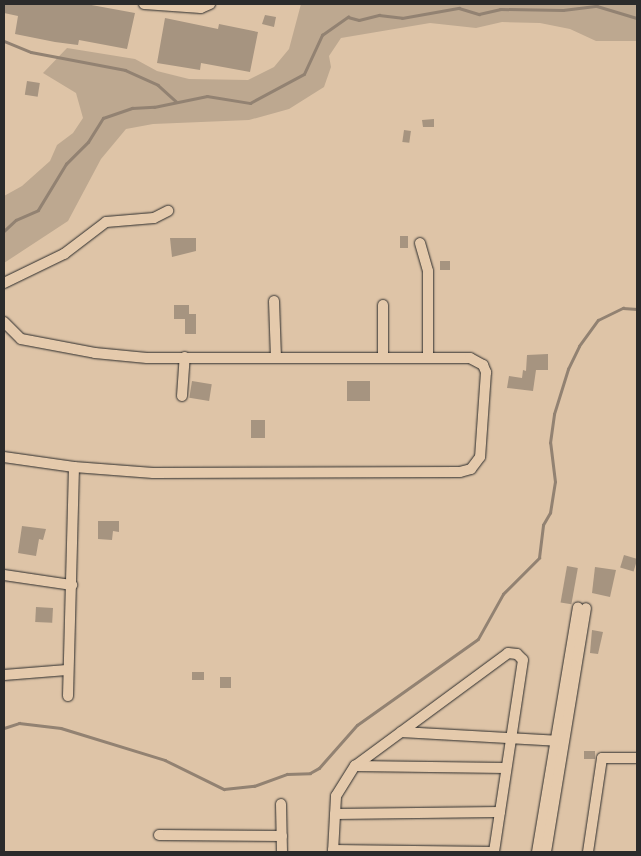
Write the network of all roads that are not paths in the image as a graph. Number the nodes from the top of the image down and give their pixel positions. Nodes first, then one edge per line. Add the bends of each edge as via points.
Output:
1 (144, 4) edge
2 (210, 4) edge
3 (168, 211) dead end
4 (420, 243) dead end
5 (4, 283) edge
6 (274, 301) dead end
7 (383, 305) dead end
8 (4, 322) edge
9 (383, 356) junction
10 (184, 357) junction
11 (276, 357) junction
12 (428, 357) junction
13 (182, 396) dead end
14 (4, 457) edge
15 (74, 467) junction
16 (4, 575) edge
17 (72, 584) junction
18 (582, 607) dead end
19 (67, 670) junction
20 (4, 675) edge
21 (68, 696) dead end
22 (401, 732) junction
23 (511, 736) junction
24 (560, 741) junction
25 (637, 758) edge
26 (355, 766) junction
27 (506, 768) junction
28 (282, 804) dead end
29 (500, 812) junction
30 (335, 814) junction
31 (159, 835) dead end
32 (282, 836) junction
33 (333, 851) edge
34 (282, 852) edge
35 (494, 852) edge
36 (537, 852) edge
37 (546, 852) edge
38 (588, 852) edge

1 - 2 street via 201,8
3 - 5 street via 154,218 106,222 64,254
4 - 12 street via 428,271
6 - 11 street
7 - 9 street
8 - 10 street via 21,339 37,344 147,358
9 - 11 street
9 - 12 street
10 - 11 street
10 - 13 street
12 - 15 street via 470,358 483,365 486,372 480,458 471,469 460,472 208,474
14 - 15 street
15 - 17 street
16 - 17 street
17 - 19 street
18 - 24 street
19 - 20 street
19 - 21 street
22 - 23 street
22 - 23 street via 508,653 517,654 523,660
22 - 26 street
23 - 24 street
23 - 27 street
24 - 36 street
24 - 37 street
25 - 38 street via 602,758
26 - 27 street
26 - 30 street via 336,796
27 - 29 street
28 - 32 street
29 - 30 street
29 - 35 street
30 - 33 street
31 - 32 street
32 - 34 street
33 - 35 street

